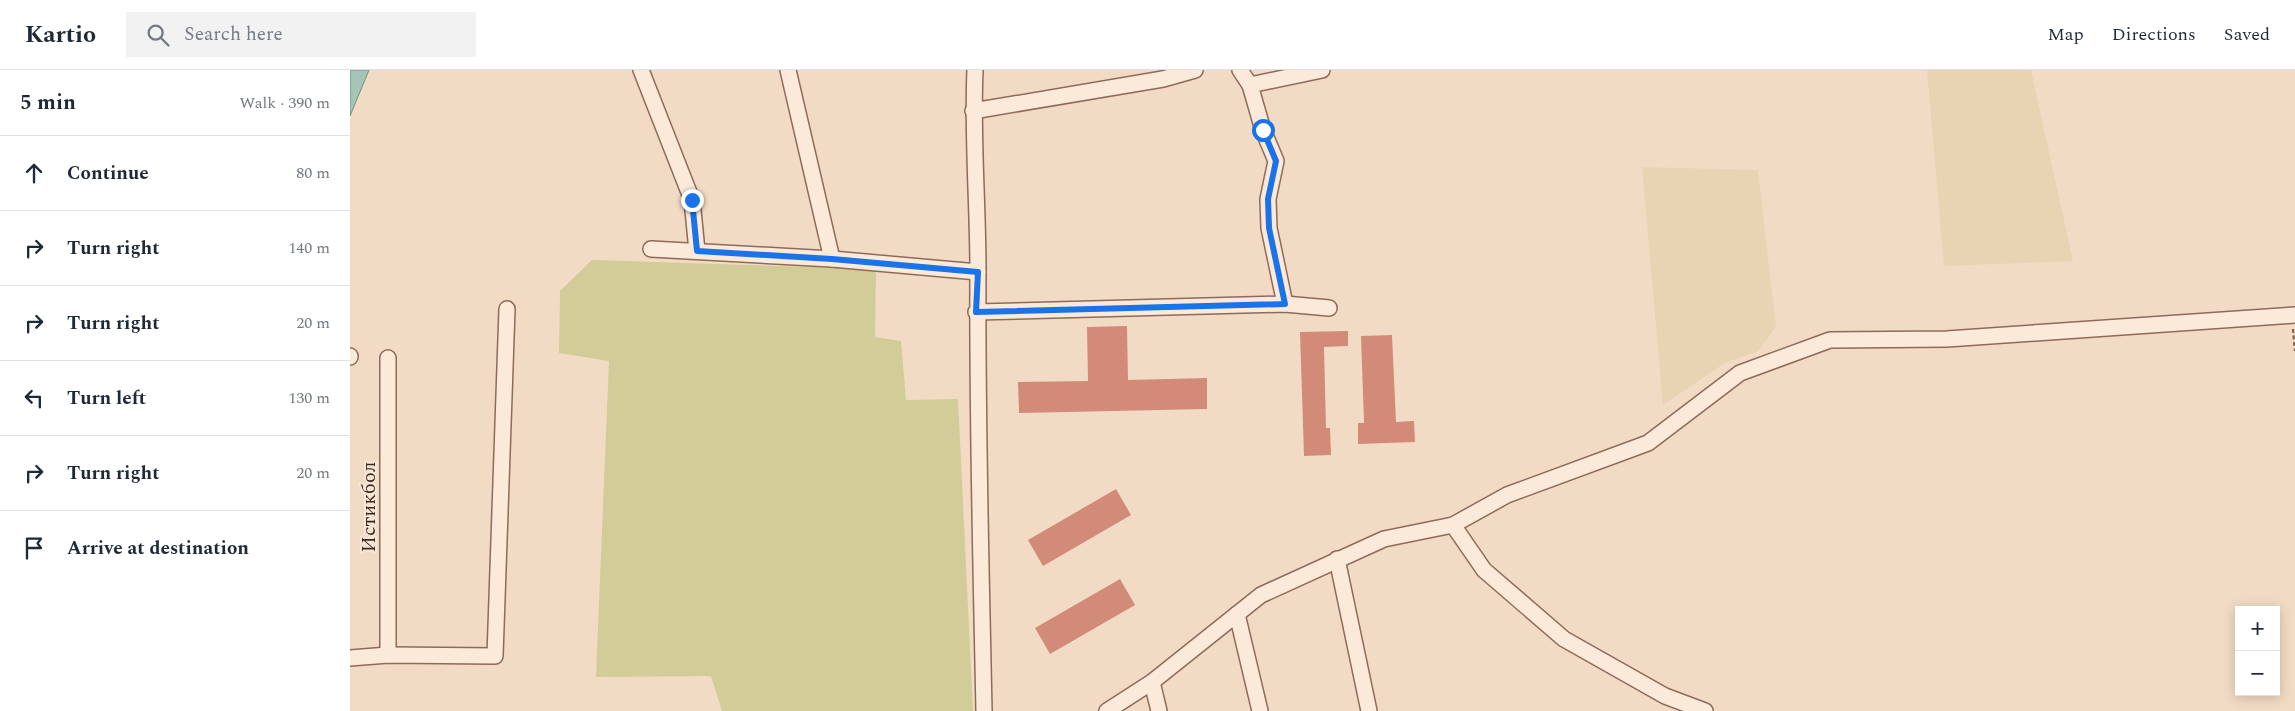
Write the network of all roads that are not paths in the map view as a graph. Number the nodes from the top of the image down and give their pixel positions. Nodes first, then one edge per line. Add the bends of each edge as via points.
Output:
1 (641, 70) edge
2 (788, 70) edge
3 (974, 70) edge
4 (1195, 70) edge
5 (1240, 70) edge
6 (1322, 70) edge
7 (1250, 84) junction
8 (973, 111) junction
9 (651, 249) dead end
10 (697, 251) junction
11 (832, 259) junction
12 (978, 272) junction
13 (1285, 304) junction
14 (1328, 308) dead end
15 (508, 309) dead end
16 (976, 312) junction
17 (2293, 315) edge
18 (388, 358) dead end
19 (1453, 525) junction
20 (1337, 559) junction
21 (1237, 614) junction
22 (388, 655) junction
23 (350, 658) edge
24 (1152, 682) junction
25 (984, 711) edge
26 (1107, 711) edge
27 (1159, 711) edge
28 (1260, 711) edge
29 (1370, 711) edge
30 (1705, 711) edge

1 - 10 street via 692,200
2 - 11 street
3 - 8 street
4 - 8 street via 1163,79
5 - 7 street
6 - 7 street
7 - 13 street via 1276,161 1268,199 1269,228
8 - 12 street
9 - 10 street
10 - 11 street
11 - 12 street
12 - 16 street
13 - 14 street
13 - 16 street
15 - 22 street via 495,656
16 - 25 street
17 - 19 street via 1947,338 1830,340 1740,373 1648,443 1507,495
18 - 22 street, Истикбол
19 - 20 street via 1384,539
19 - 30 street via 1484,570 1564,639 1665,696
20 - 21 street via 1261,595
20 - 29 street
21 - 24 street
21 - 28 street
22 - 23 street
24 - 26 street
24 - 27 street

